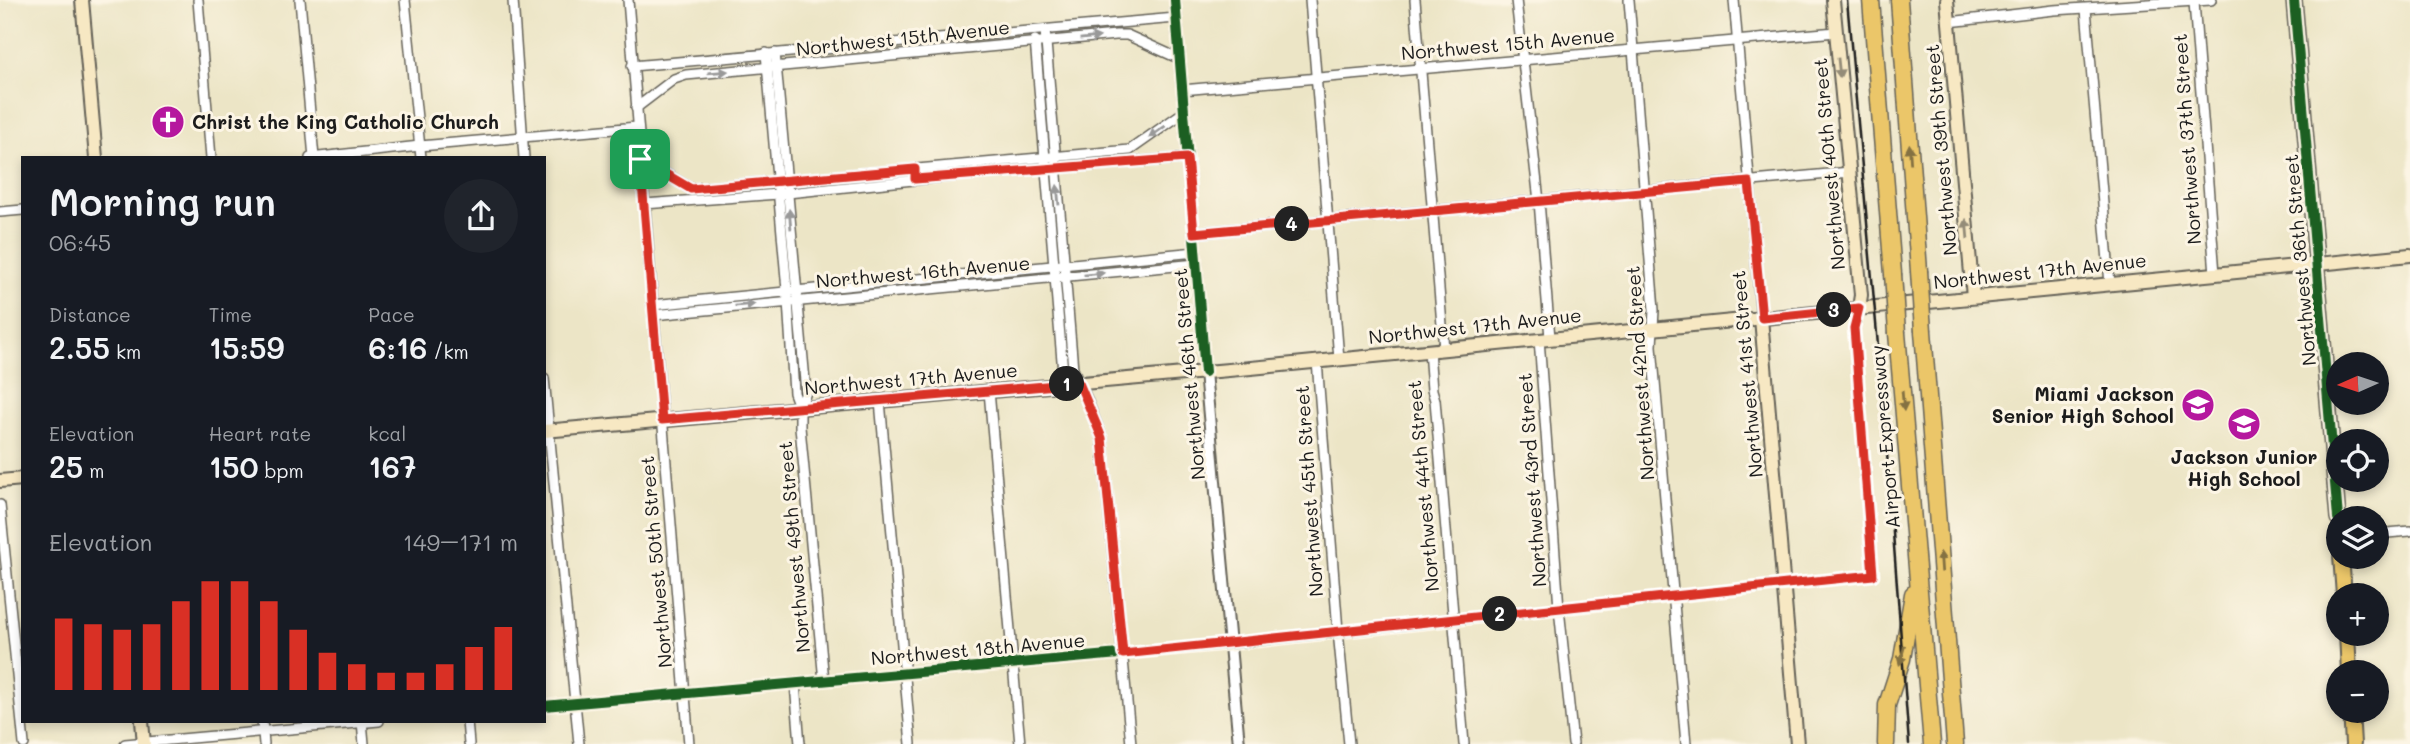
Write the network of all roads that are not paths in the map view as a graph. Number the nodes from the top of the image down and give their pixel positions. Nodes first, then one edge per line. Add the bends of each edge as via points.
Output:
1 (82, 0) edge
2 (198, 0) edge
3 (300, 0) edge
4 (405, 0) edge
5 (513, 0) edge
6 (628, 0) edge
7 (1175, 0) edge
8 (1310, 0) edge
9 (1415, 0) edge
10 (1516, 0) edge
11 (1629, 0) edge
12 (1734, 0) edge
13 (1833, 0) edge
14 (1871, 0) edge
15 (1899, 0) edge
16 (1947, 0) edge
17 (2211, 0) edge
18 (2294, 0) edge
19 (2168, 1) edge
20 (2194, 2) junction
21 (2054, 5) edge
22 (2086, 9) junction
23 (1177, 18) junction
24 (1949, 22) junction
25 (1126, 23) junction
26 (1040, 30) junction
27 (1836, 32) junction
28 (1127, 35) junction
29 (1737, 41) junction
30 (904, 42) junction
31 (1041, 42) junction
32 (825, 49) junction
33 (1632, 50) junction
34 (771, 53) junction
35 (905, 54) junction
36 (1180, 59) junction
37 (1521, 60) junction
38 (688, 62) junction
39 (826, 62) junction
40 (632, 66) junction
41 (772, 69) junction
42 (1421, 69) junction
43 (689, 75) junction
44 (1316, 78) junction
45 (1182, 90) junction
46 (1045, 101) junction
47 (636, 108) junction
48 (1184, 113) junction
49 (637, 127) junction
50 (522, 136) junction
51 (420, 146) junction
52 (1130, 150) junction
53 (96, 156) edge
54 (211, 156) edge
55 (313, 156) edge
56 (323, 156) edge
57 (421, 156) edge
58 (524, 156) edge
59 (1055, 157) junction
60 (1044, 158) junction
61 (1187, 158) junction
62 (640, 159) junction
63 (1132, 161) junction
64 (1056, 168) junction
65 (1045, 169) junction
66 (1850, 172) junction
67 (915, 174) junction
68 (781, 181) junction
69 (1749, 182) junction
70 (691, 189) junction
71 (1646, 191) junction
72 (783, 193) junction
73 (691, 200) junction
74 (1539, 201) junction
75 (644, 204) junction
76 (21, 210) edge
77 (1434, 211) junction
78 (0, 212) edge
79 (1060, 217) junction
80 (1049, 218) junction
81 (1328, 220) junction
82 (1194, 233) junction
83 (2410, 255) edge
84 (1196, 258) junction
85 (1126, 260) junction
86 (2318, 263) junction
87 (1053, 267) junction
88 (1065, 267) junction
89 (1127, 271) junction
90 (967, 274) junction
91 (2215, 274) junction
92 (1066, 277) junction
93 (1054, 278) junction
94 (889, 281) junction
95 (2110, 284) junction
96 (968, 285) junction
97 (890, 292) junction
98 (793, 296) junction
99 (1973, 297) junction
100 (1859, 308) junction
101 (653, 310) junction
102 (1762, 318) junction
103 (1069, 327) junction
104 (1058, 328) junction
105 (1653, 328) junction
106 (1544, 339) junction
107 (1444, 348) junction
108 (1429, 350) junction
109 (803, 354) junction
110 (792, 355) junction
111 (1339, 359) junction
112 (1317, 361) junction
113 (1205, 372) junction
114 (1079, 383) junction
115 (1064, 384) junction
116 (989, 391) junction
117 (880, 401) junction
118 (800, 409) junction
119 (546, 413) edge
120 (662, 420) junction
121 (547, 431) edge
122 (21, 479) edge
123 (0, 481) edge
124 (0, 505) edge
125 (2337, 506) edge
126 (2410, 531) edge
127 (2389, 533) edge
128 (1917, 564) junction
129 (1873, 575) joint
130 (1785, 584) junction
131 (1674, 596) junction
132 (1559, 608) junction
133 (1453, 619) junction
134 (1338, 631) junction
135 (1230, 644) junction
136 (1123, 654) junction
137 (1013, 664) junction
138 (905, 673) junction
139 (824, 681) junction
140 (795, 684) junction
141 (685, 693) junction
142 (575, 703) junction
143 (546, 706) edge
144 (21, 714) edge
145 (22, 723) edge
146 (142, 723) edge
147 (261, 723) edge
148 (352, 723) edge
149 (362, 723) edge
150 (467, 723) edge
151 (2352, 723) edge
152 (262, 732) junction
153 (144, 743) edge
154 (24, 744) edge
155 (125, 744) edge
156 (264, 744) edge
157 (364, 744) edge
158 (469, 744) edge
159 (579, 744) edge
160 (689, 744) edge
161 (800, 744) edge
162 (911, 744) edge
163 (1020, 744) edge
164 (1130, 744) edge
165 (1240, 744) edge
166 (1349, 744) edge
167 (1464, 744) edge
168 (1573, 744) edge
169 (1686, 744) edge
170 (1797, 744) edge
171 (1886, 744) edge
172 (1932, 744) edge
173 (1955, 744) edge
174 (2353, 744) edge

1 - 53 main road
2 - 54 street
3 - 55 street
4 - 51 street
5 - 50 street
6 - 40 street, Northwest 50th Street
7 - 23 street, Northwest 46th Street
8 - 44 street
9 - 42 street
10 - 37 street, Northwest 43rd Street
11 - 33 street, Northwest 42nd Street
12 - 29 street, Northwest 41st Street
13 - 27 main road, Northwest 40th Street
14 -> 128 highway, Airport Expressway, bridge
173 -> 15 highway, bridge
16 - 24 main road, Northwest 39th Street
17 - 20 street
18 - 86 main road, Northwest 36th Street
19 - 20 street
19 - 22 street
20 - 91 street, Northwest 37th Street
21 - 22 street
21 - 24 street
22 - 95 street
23 - 25 street, Northwest 15th Avenue
23 - 36 street, Northwest 46th Street
99 -> 24 main road, Northwest 39th Street
25 - 26 street, Northwest 15th Avenue
25 - 28 street
26 - 30 street, Northwest 15th Avenue
26 - 31 street
27 - 29 street, Northwest 15th Avenue
27 -> 66 main road, Northwest 40th Street
31 -> 28 street, Northwest 15th Avenue
28 - 36 street, Northwest 15th Avenue
29 - 33 street, Northwest 15th Avenue
29 - 69 street, Northwest 41st Street
30 - 32 street, Northwest 15th Avenue
30 - 35 street
31 - 35 street, Northwest 15th Avenue
31 - 46 street
32 - 34 street, Northwest 15th Avenue
32 - 39 street
33 - 37 street, Northwest 15th Avenue
33 - 71 street, Northwest 42nd Street
34 - 38 street, Northwest 15th Avenue
34 - 41 street, Northwest 49th Street
35 - 39 street, Northwest 15th Avenue
36 - 45 street, Northwest 46th Street
37 - 42 street, Northwest 15th Avenue
37 - 74 street, Northwest 43rd Street
38 - 40 street, Northwest 15th Avenue
38 - 43 street
39 - 41 street, Northwest 15th Avenue
40 - 47 street, Northwest 50th Street
43 -> 41 street, Northwest 15th Avenue
41 - 68 street, Northwest 49th Street
42 - 44 street, Northwest 15th Avenue
42 - 77 street
43 - 47 street, Northwest 15th Avenue via 674,79
44 - 45 street, Northwest 15th Avenue
44 - 81 street
45 - 48 street, Northwest 46th Street
46 - 59 street
46 - 60 street
47 - 49 street, Northwest 50th Street
48 -> 52 street
48 - 61 street, Northwest 46th Street
49 - 50 street
49 - 62 street, Northwest 50th Street
50 - 51 street
50 - 58 street
51 - 56 street
51 - 57 street
52 - 59 street
52 - 63 street
59 - 60 street
59 - 64 street
60 - 65 street
60 - 67 street
61 - 63 street
61 - 82 street, Northwest 46th Street
62 - 70 street
62 - 75 street, Northwest 50th Street
63 - 64 street
64 - 65 street
79 -> 64 street
65 - 67 street
65 - 80 street
66 - 69 street
66 - 100 main road, Northwest 40th Street
67 - 68 street
67 - 72 street
68 - 70 street
68 - 72 street, Northwest 49th Street
69 - 71 street
69 - 102 street, Northwest 41st Street
70 - 73 street
71 - 74 street
71 - 105 street, Northwest 42nd Street
72 - 73 street
72 - 98 street, Northwest 49th Street
73 - 75 street
74 - 77 street
74 - 106 street, Northwest 43rd Street
75 - 101 street, Northwest 50th Street
76 - 78 street
77 - 81 street
77 - 107 street
79 - 80 street
79 - 88 street
80 - 87 street
81 - 82 street
81 - 111 street
82 - 84 street, Northwest 46th Street
83 - 86 main road, Northwest 17th Avenue
84 - 85 street, Northwest 16th Avenue
84 - 89 street, Northwest 16th Avenue
84 - 113 street, Northwest 46th Street
85 - 88 street, Northwest 16th Avenue
85 - 89 street
86 - 91 main road, Northwest 17th Avenue
86 - 125 main road, Northwest 36th Street
87 - 88 street, Northwest 16th Avenue
87 - 90 street, Northwest 16th Avenue
87 - 93 street
88 - 92 street
92 -> 89 street, Northwest 16th Avenue
90 - 94 street, Northwest 16th Avenue
90 - 96 street
91 - 95 main road, Northwest 17th Avenue
92 - 93 street, Northwest 16th Avenue
92 - 103 street
93 - 96 street, Northwest 16th Avenue
93 - 104 street
94 - 97 street
94 - 98 street, Northwest 16th Avenue
95 - 99 main road, Northwest 17th Avenue
96 - 97 street, Northwest 16th Avenue
97 - 98 street, Northwest 16th Avenue
98 - 101 street, Northwest 16th Avenue
98 - 109 street, Northwest 49th Street
98 - 110 street, Northwest 49th Street
99 - 100 main road, Northwest 17th Avenue
100 - 102 main road, Northwest 17th Avenue
100 - 129 street, Northwest 40th Street via 1854,328
101 - 120 street, Northwest 50th Street
102 - 105 main road, Northwest 17th Avenue
102 - 130 main road, Northwest 41st Street
103 - 104 street
103 - 114 street
104 - 115 street
105 - 106 main road, Northwest 17th Avenue
105 - 131 street, Northwest 42nd Street
106 - 107 main road, Northwest 17th Avenue
106 - 132 street, Northwest 43rd Street
107 - 108 main road, Northwest 17th Avenue
108 - 111 main road, Northwest 17th Avenue
108 - 133 street, Northwest 44th Street
109 - 110 street
109 - 118 street, Northwest 49th Street via 806,392
110 - 118 street, Northwest 49th Street via 794,393
111 - 112 main road, Northwest 17th Avenue
112 - 113 main road, Northwest 17th Avenue
112 - 134 street, Northwest 45th Street
113 - 114 main road, Northwest 17th Avenue
113 - 135 street, Northwest 46th Street
114 - 115 main road, Northwest 17th Avenue
114 - 136 street via 1102,438
115 - 116 main road, Northwest 17th Avenue
116 - 117 main road, Northwest 17th Avenue
116 - 137 street
117 - 118 main road, Northwest 17th Avenue
117 - 138 street
118 - 120 main road, Northwest 17th Avenue
118 - 139 street, Northwest 49th Street
119 - 121 street
120 - 121 main road, Northwest 17th Avenue
120 - 141 street, Northwest 50th Street
121 - 142 street
122 - 123 main road
124 - 144 street
126 - 127 street
128 -> 171 highway via 1902,659 1887,705
128 - 172 highway, Airport Expressway
129 - 130 street, Northwest 18th Avenue
130 - 131 street, Northwest 18th Avenue
130 - 170 main road, Northwest 41st Street
131 - 132 street, Northwest 18th Avenue
131 - 169 street, Northwest 42nd Street
132 - 133 street, Northwest 18th Avenue
132 - 168 street, Northwest 43rd Street
133 - 134 street, Northwest 18th Avenue
133 - 167 street, Northwest 44th Street
134 - 135 street, Northwest 18th Avenue
134 - 166 street, Northwest 45th Street
135 - 136 street, Northwest 18th Avenue
135 - 165 street, Northwest 46th Street
136 - 137 street, Northwest 18th Avenue
136 - 164 street
137 - 138 street, Northwest 18th Avenue
137 - 163 street
138 - 139 street, Northwest 18th Avenue
138 - 162 street
139 - 140 street, Northwest 18th Avenue
140 - 141 street, Northwest 18th Avenue
140 - 161 street
141 - 142 street, Northwest 18th Avenue
141 - 160 street, Northwest 50th Street
142 - 143 street, Northwest 18th Avenue
142 - 159 street
145 - 154 street
146 - 153 main road
147 - 152 street
148 - 152 street
149 - 157 street
150 - 158 street
151 - 174 main road
152 - 153 street
152 - 156 street
153 - 155 street

